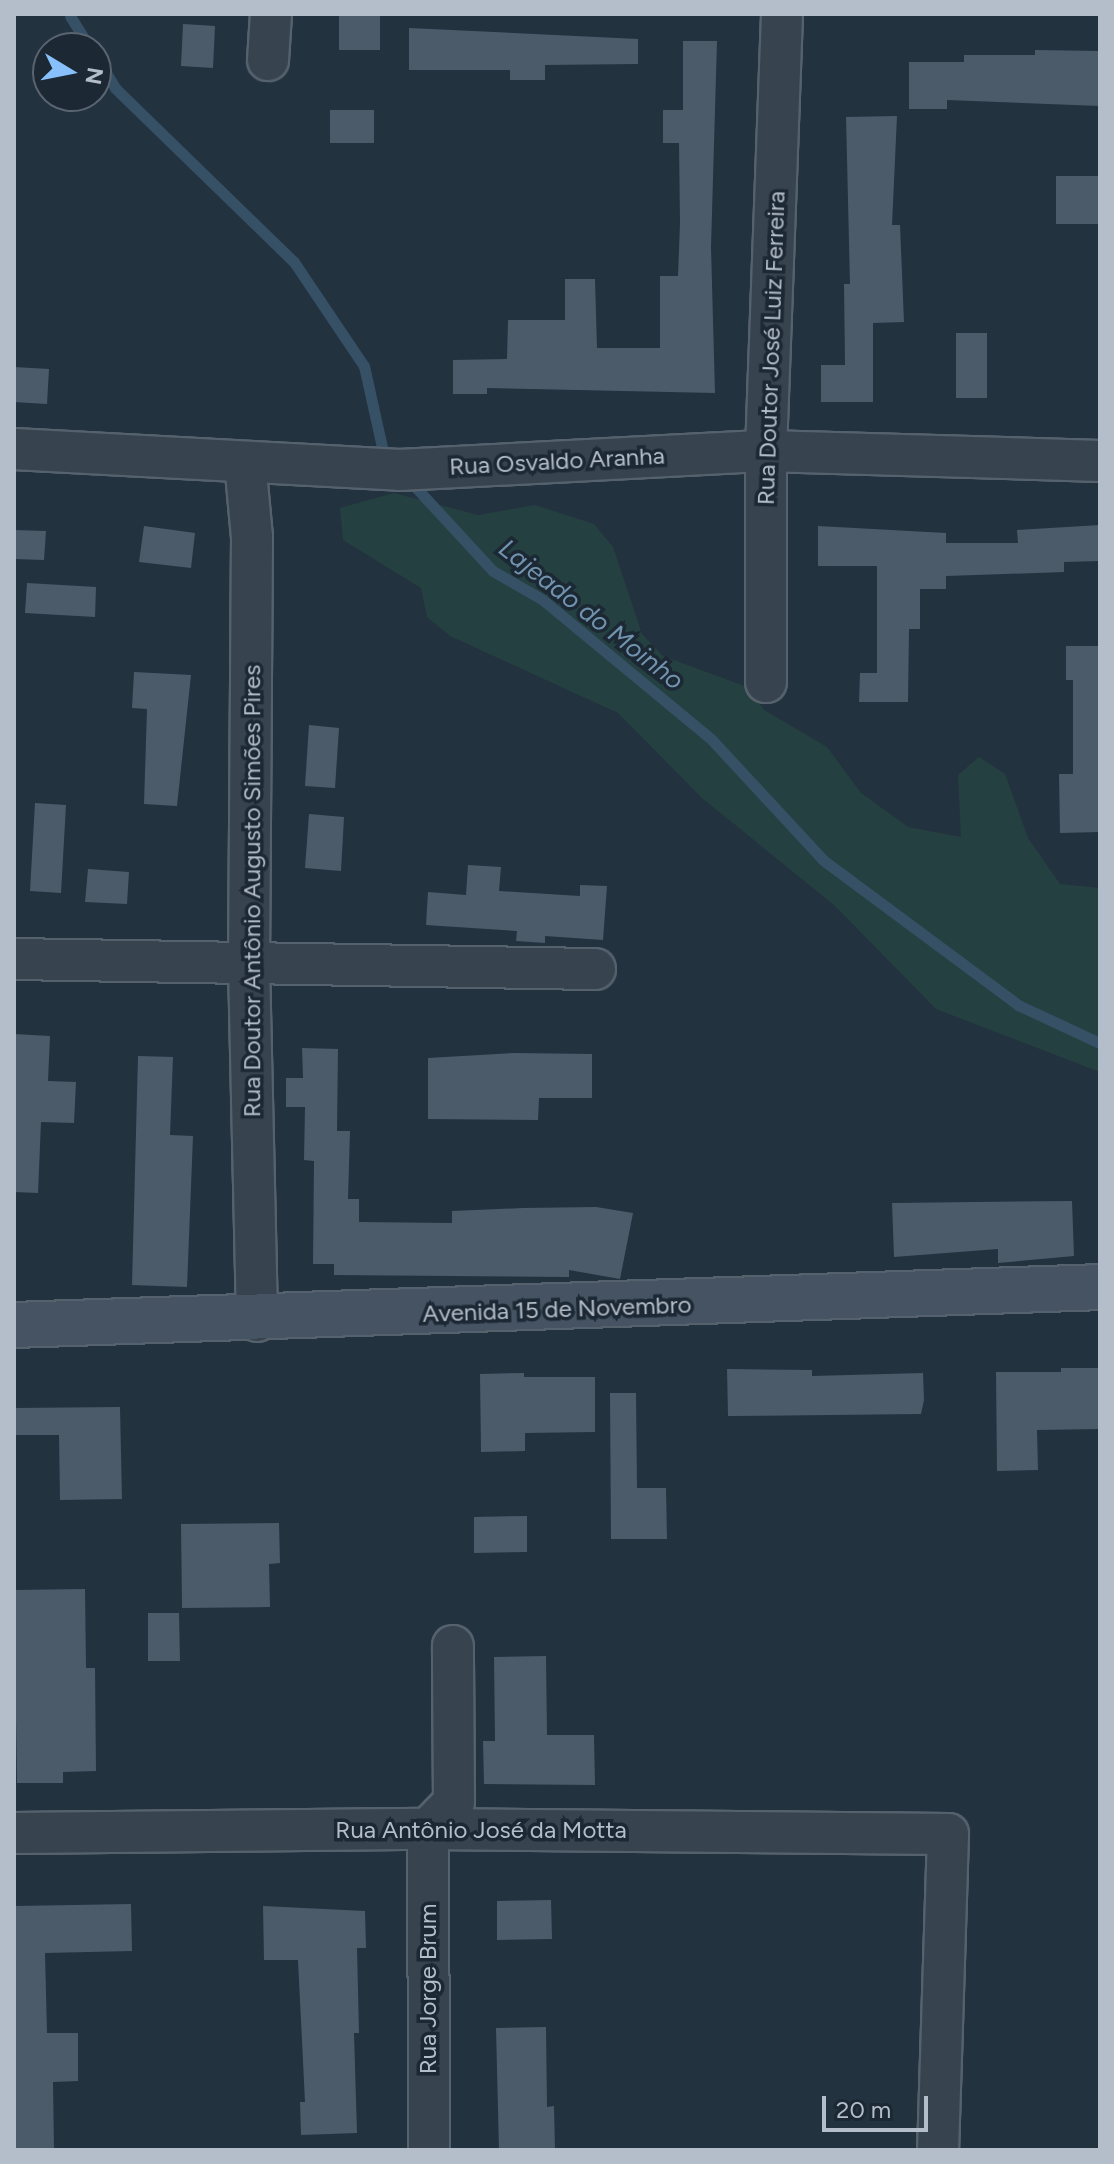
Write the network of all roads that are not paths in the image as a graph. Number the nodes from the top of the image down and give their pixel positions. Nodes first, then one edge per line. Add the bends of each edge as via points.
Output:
1 (271, 14) edge
2 (782, 14) edge
3 (268, 60) dead end
4 (14, 449) edge
5 (766, 451) junction
6 (1100, 461) edge
7 (245, 462) junction
8 (766, 682) dead end
9 (14, 959) edge
10 (249, 965) junction
11 (595, 969) dead end
12 (1100, 1287) edge
13 (257, 1321) junction
14 (14, 1325) edge
15 (453, 1646) dead end
16 (428, 1829) junction
17 (14, 1833) edge
18 (429, 2150) edge
19 (938, 2150) edge

1 - 3 street
2 - 5 street, Rua Doutor José Luiz Ferreira
4 - 7 street, Rua Osvaldo Aranha
5 - 6 street, Rua Osvaldo Aranha
5 - 7 street, Rua Osvaldo Aranha via 399,470
5 - 8 street, Rua Doutor José Luiz Ferreira
7 - 10 street, Rua Doutor Antônio Augusto Simões Pires via 252,537
9 - 10 street
10 - 11 street
10 - 13 street, Rua Doutor Antônio Augusto Simões Pires
12 - 13 street, Avenida 15 de Novembro
13 - 14 street, Avenida 15 de Novembro
15 - 16 street via 454,1802
16 - 17 street, Rua Antônio José da Motta
16 - 18 street, Rua Jorge Brum
16 - 19 street, Rua Antônio José da Motta via 948,1834

